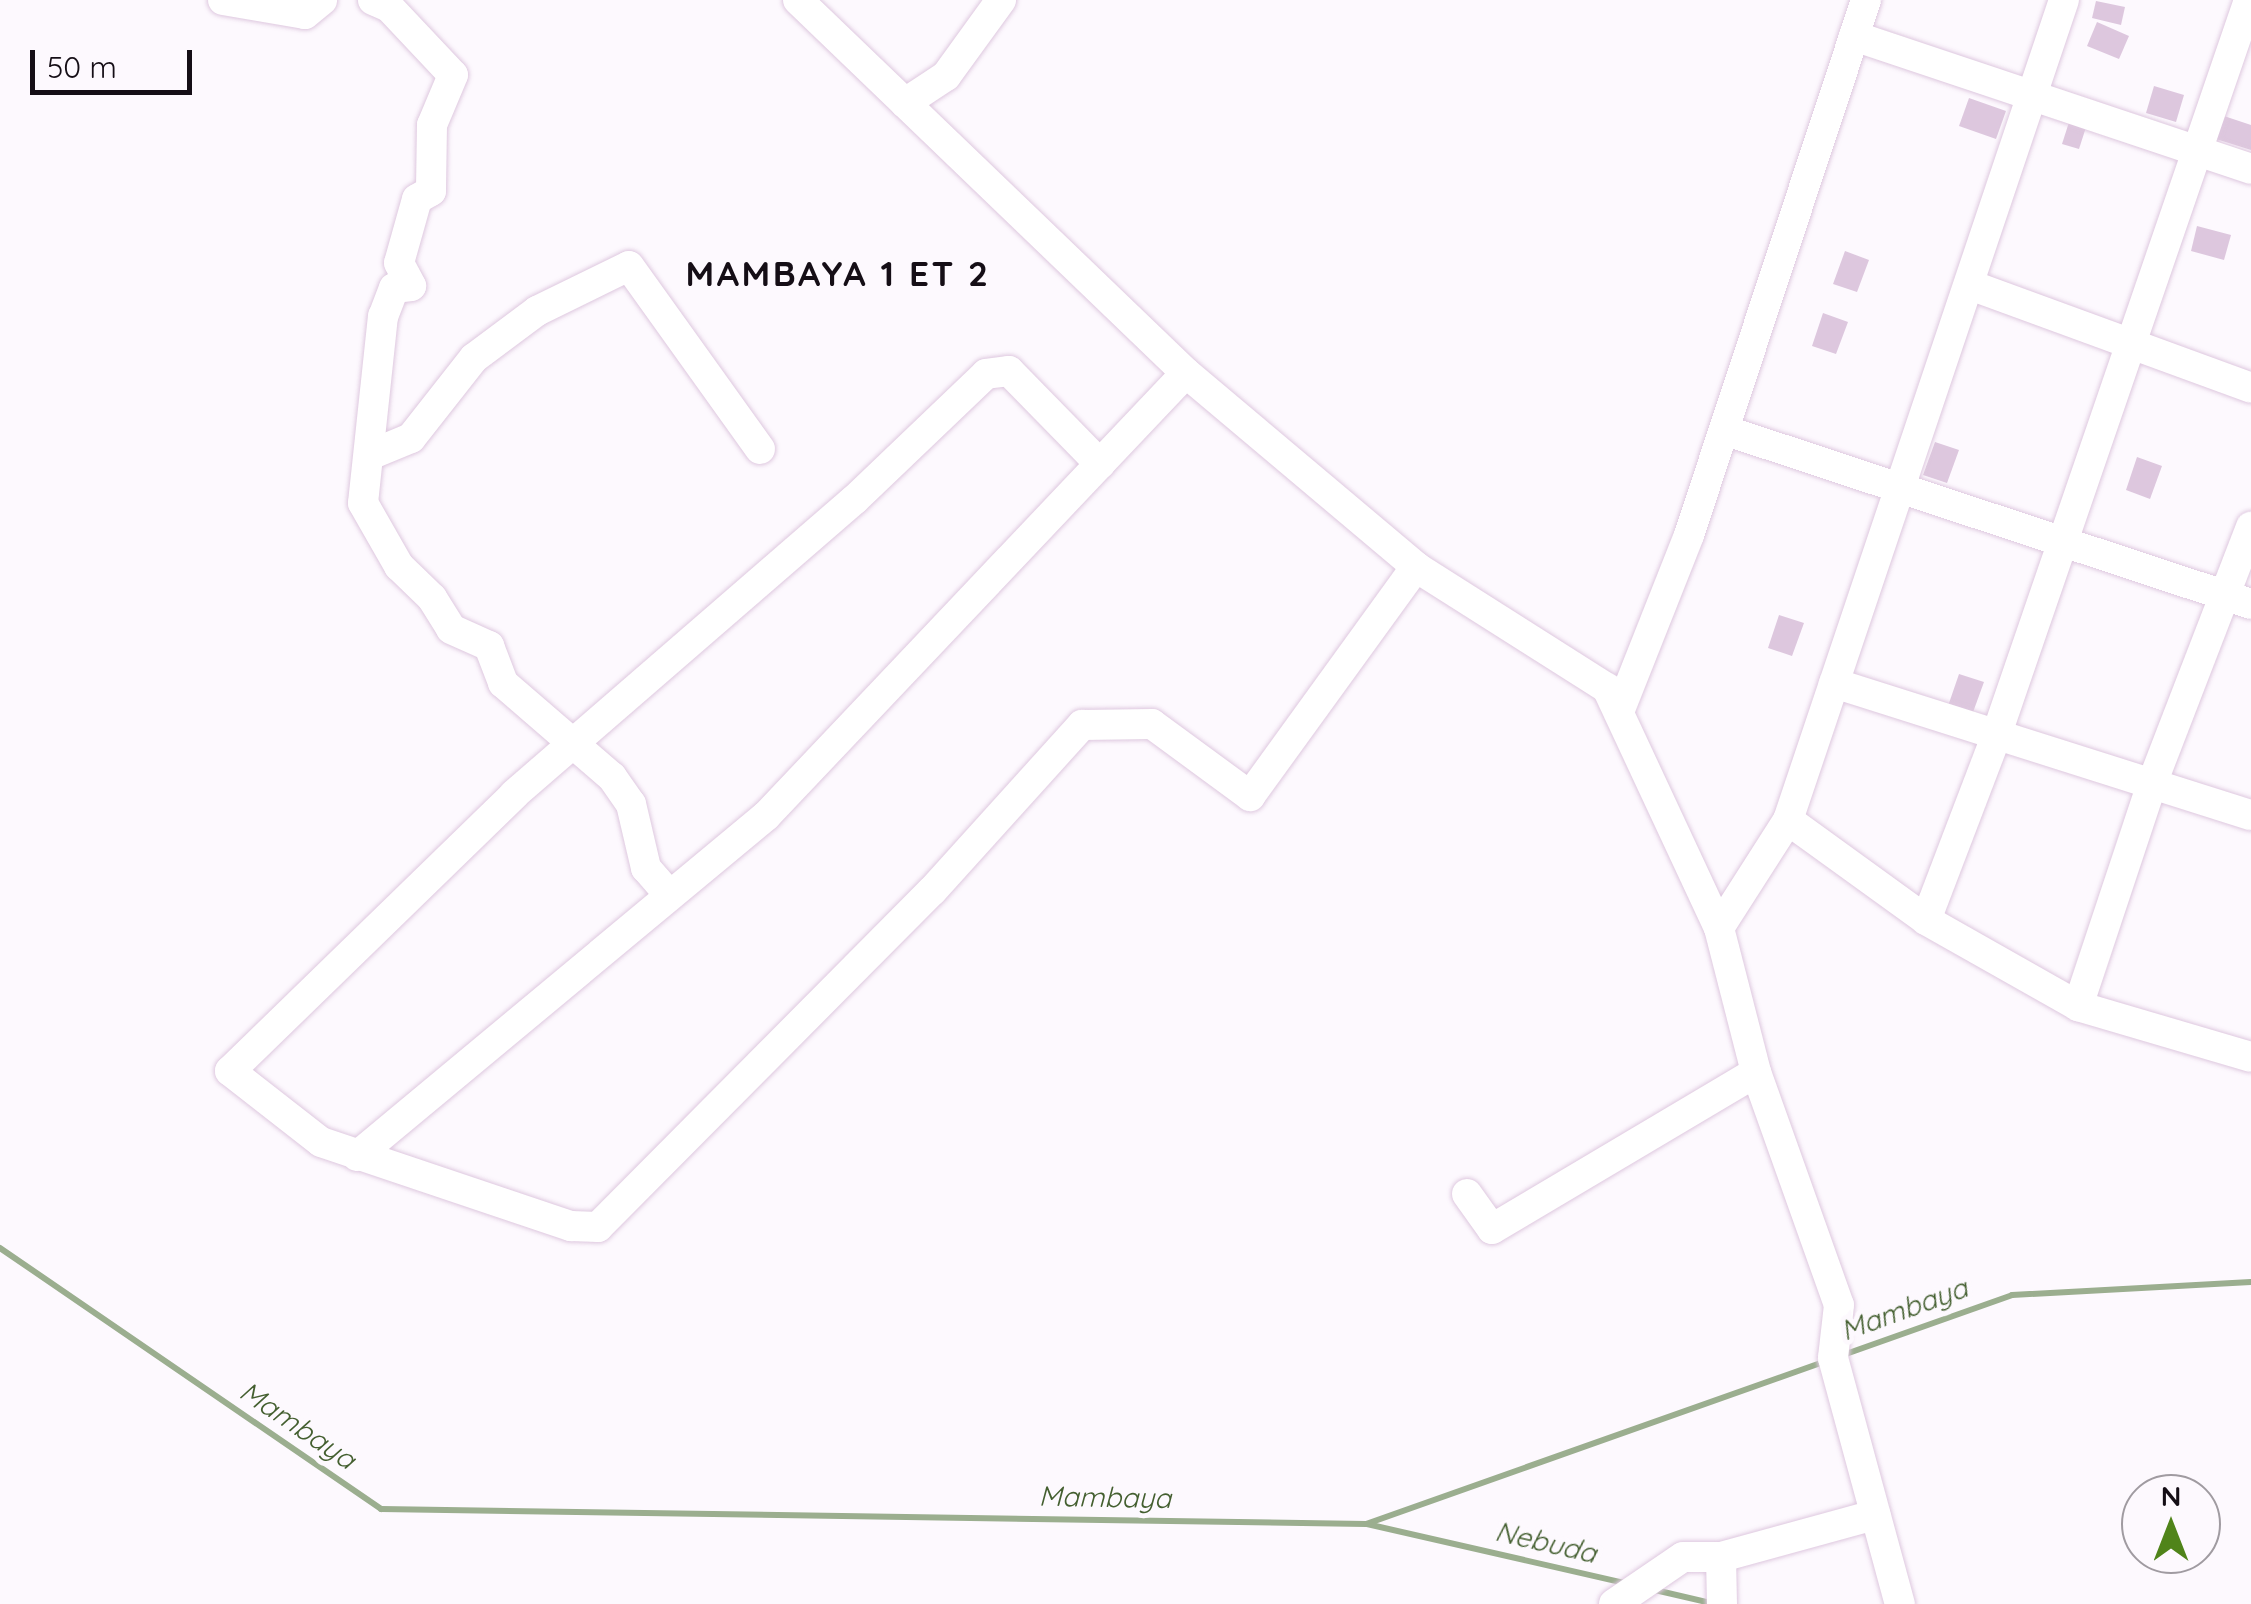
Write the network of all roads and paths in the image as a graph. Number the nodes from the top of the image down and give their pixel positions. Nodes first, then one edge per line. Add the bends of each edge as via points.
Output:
1 (223, 0) edge
2 (322, 0) edge
3 (373, 0) edge
4 (798, 0) edge
5 (1001, 0) edge
6 (1866, 0) edge
7 (2064, 0) edge
8 (2249, 0) edge
9 (1854, 36) junction
10 (2035, 96) junction
11 (905, 103) junction
12 (2198, 151) junction
13 (2251, 169) edge
14 (1973, 286) junction
15 (2130, 349) junction
16 (1186, 373) junction
17 (2251, 388) edge
18 (1724, 430) junction
19 (760, 449) dead end
20 (370, 455) junction
21 (1100, 464) junction
22 (1902, 488) junction
23 (2251, 527) edge
24 (2063, 542) junction
25 (1416, 567) junction
26 (2239, 599) edge
27 (1834, 683) junction
28 (1619, 712) junction
29 (1995, 738) junction
30 (576, 742) junction
31 (2150, 786) junction
32 (2251, 815) edge
33 (1788, 820) junction
34 (669, 894) junction
35 (1926, 920) junction
36 (1719, 928) junction
37 (2078, 1006) junction
38 (2251, 1057) edge
39 (1756, 1072) junction
40 (357, 1156) junction
41 (1467, 1194) dead end
42 (1876, 1515) junction
43 (1721, 1557) junction
44 (1614, 1604) edge
45 (1722, 1604) edge
46 (1900, 1604) edge

1 - 2 street via 305,14
3 - 20 street via 388,7 453,76 432,125 431,191 417,198 398,263 411,286 394,288 383,316
4 - 11 street
5 - 11 street via 946,76
6 - 9 street
7 - 10 street
8 - 12 street
9 - 10 street
9 - 18 street
10 - 12 street
10 - 14 street
11 - 16 street
12 - 13 street
12 - 15 street
14 - 15 street
14 - 22 street
15 - 17 street
15 - 24 street
16 - 21 street
16 - 25 street
18 - 22 street
18 - 28 street
19 - 20 street via 629,266 537,310 474,358 411,438
20 - 30 street via 363,503 398,566 432,598 451,630 489,646 502,683
21 - 30 street via 1009,371 986,374
21 - 34 street via 766,816
22 - 24 street
22 - 27 street
23 - 26 street
24 - 26 street
24 - 29 street
25 - 28 street via 1607,688
25 - 40 street via 1250,796 1152,724 1082,725 932,891 598,1227 571,1226
26 - 31 street
27 - 29 street
27 - 33 street
28 - 36 street
29 - 31 street
29 - 35 street
30 - 34 street via 630,804 646,868
30 - 40 street via 408,894 230,1070 322,1142
31 - 32 street
31 - 37 street
33 - 35 street
33 - 36 street
34 - 40 street
35 - 37 street
36 - 39 street
37 - 38 street
39 - 41 street via 1492,1228
39 - 42 street via 1838,1304 1833,1358
42 - 43 street
42 - 46 street
43 - 44 street via 1683,1557
43 - 45 street

